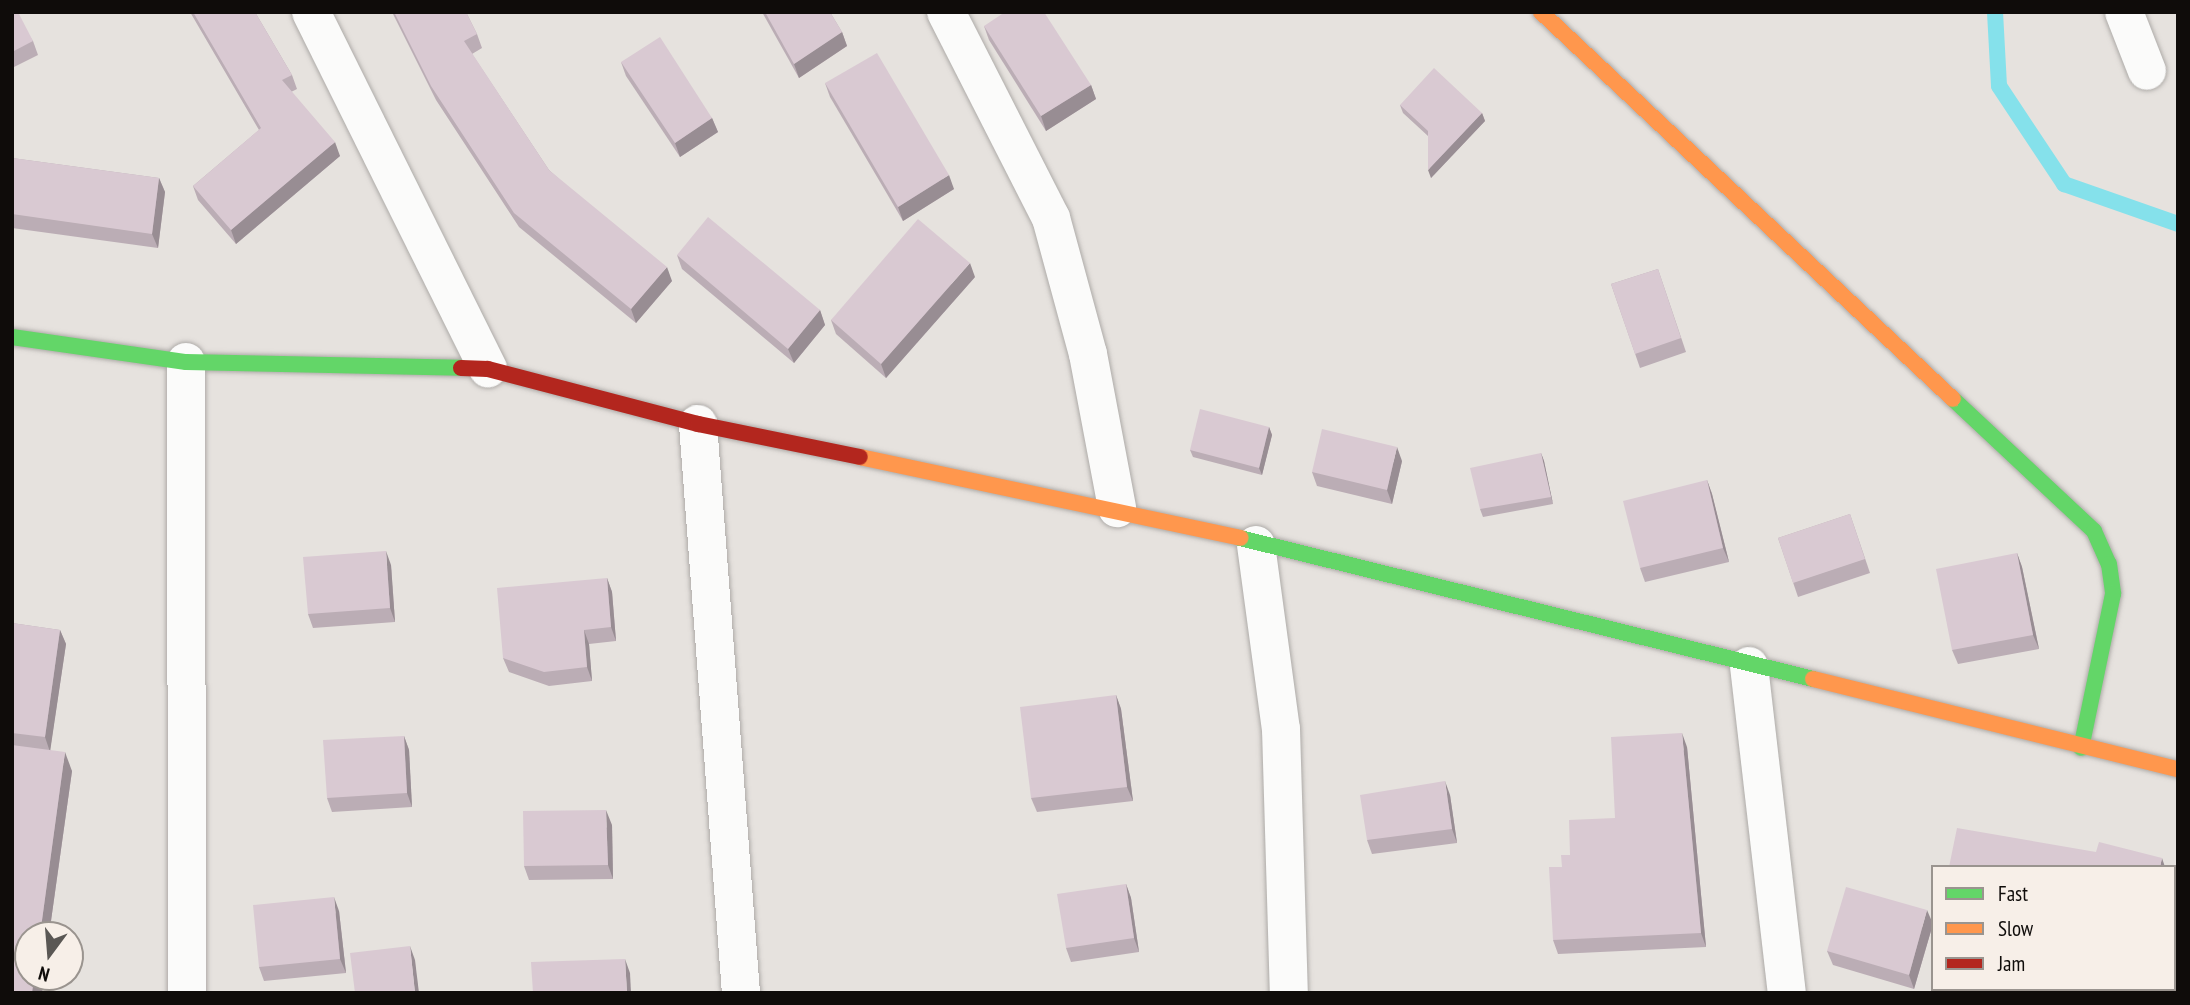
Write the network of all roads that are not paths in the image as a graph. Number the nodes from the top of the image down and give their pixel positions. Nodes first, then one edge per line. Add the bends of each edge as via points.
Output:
1 (311, 12) edge
2 (946, 12) edge
3 (1541, 12) edge
4 (2124, 12) edge
5 (2147, 71) dead end
6 (12, 337) edge
7 (186, 362) junction
8 (488, 369) junction
9 (698, 424) junction
10 (1118, 508) junction
11 (1256, 545) junction
12 (1749, 666) junction
13 (2081, 748) junction
14 (2178, 769) edge
15 (187, 993) edge
16 (741, 993) edge
17 (1289, 993) edge
18 (1787, 993) edge

1 - 8 street
2 - 10 street via 985,78 1051,218 1088,354
3 - 13 street via 2094,531 2109,564 2113,594
4 - 5 street
6 - 7 street
7 - 8 street
7 - 15 street
8 - 9 street
9 - 10 street
9 - 16 street
10 - 11 street
11 - 12 street
11 - 17 street via 1281,729
12 - 13 street
12 - 18 street
13 - 14 street

